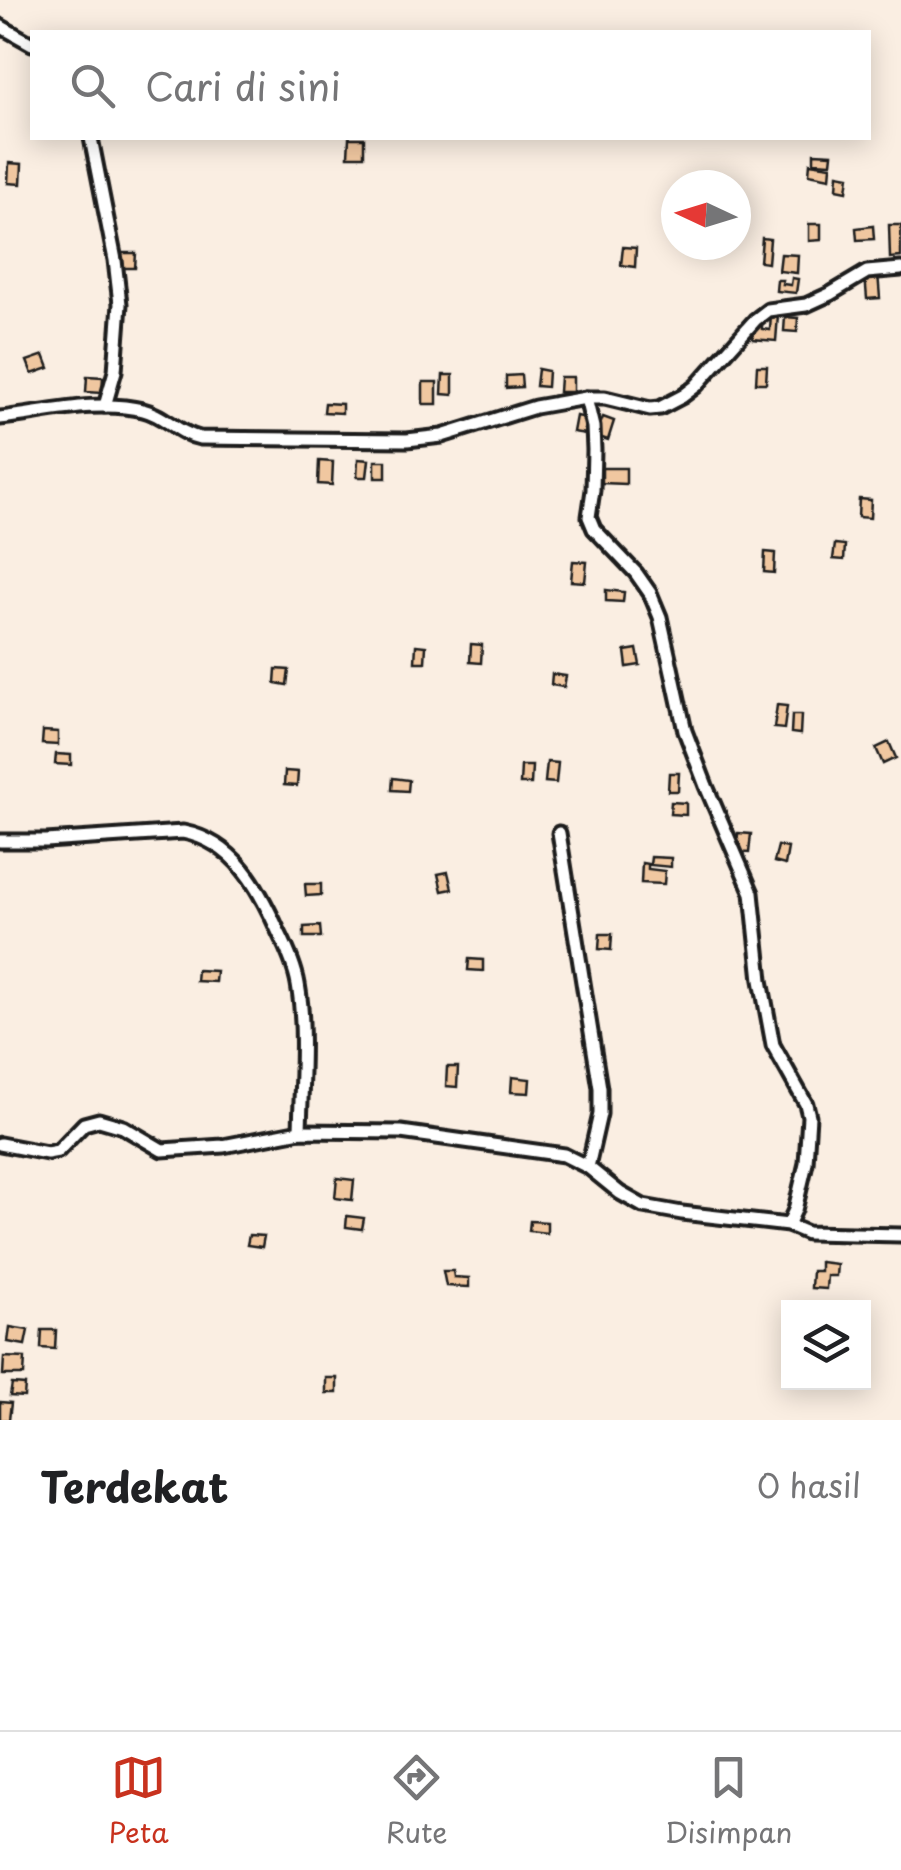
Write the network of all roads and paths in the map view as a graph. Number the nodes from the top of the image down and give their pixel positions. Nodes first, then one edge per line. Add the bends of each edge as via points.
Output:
1 (0, 26) edge
2 (30, 43) edge
3 (91, 140) edge
4 (901, 269) edge
5 (586, 398) junction
6 (104, 406) junction
7 (0, 418) edge
8 (559, 833) dead end
9 (0, 841) edge
10 (300, 1131) junction
11 (0, 1144) edge
12 (588, 1167) junction
13 (788, 1226) junction
14 (901, 1235) edge

1 - 2 street
3 - 6 street via 120,304 115,370
4 - 5 street via 867,272 806,305 768,310 708,374 668,405 650,409
5 - 6 street via 407,440 200,438 149,412
5 - 13 street via 594,427 589,517 650,592 660,616 685,732 752,893 772,1045 809,1116 806,1163
6 - 7 street
8 - 12 street via 600,1088
9 - 10 street via 183,832 229,853 259,893 297,978
10 - 11 street via 162,1150 99,1120 84,1124 58,1151
10 - 12 street via 445,1136 546,1151
12 - 13 street via 643,1206
13 - 14 street via 807,1233

